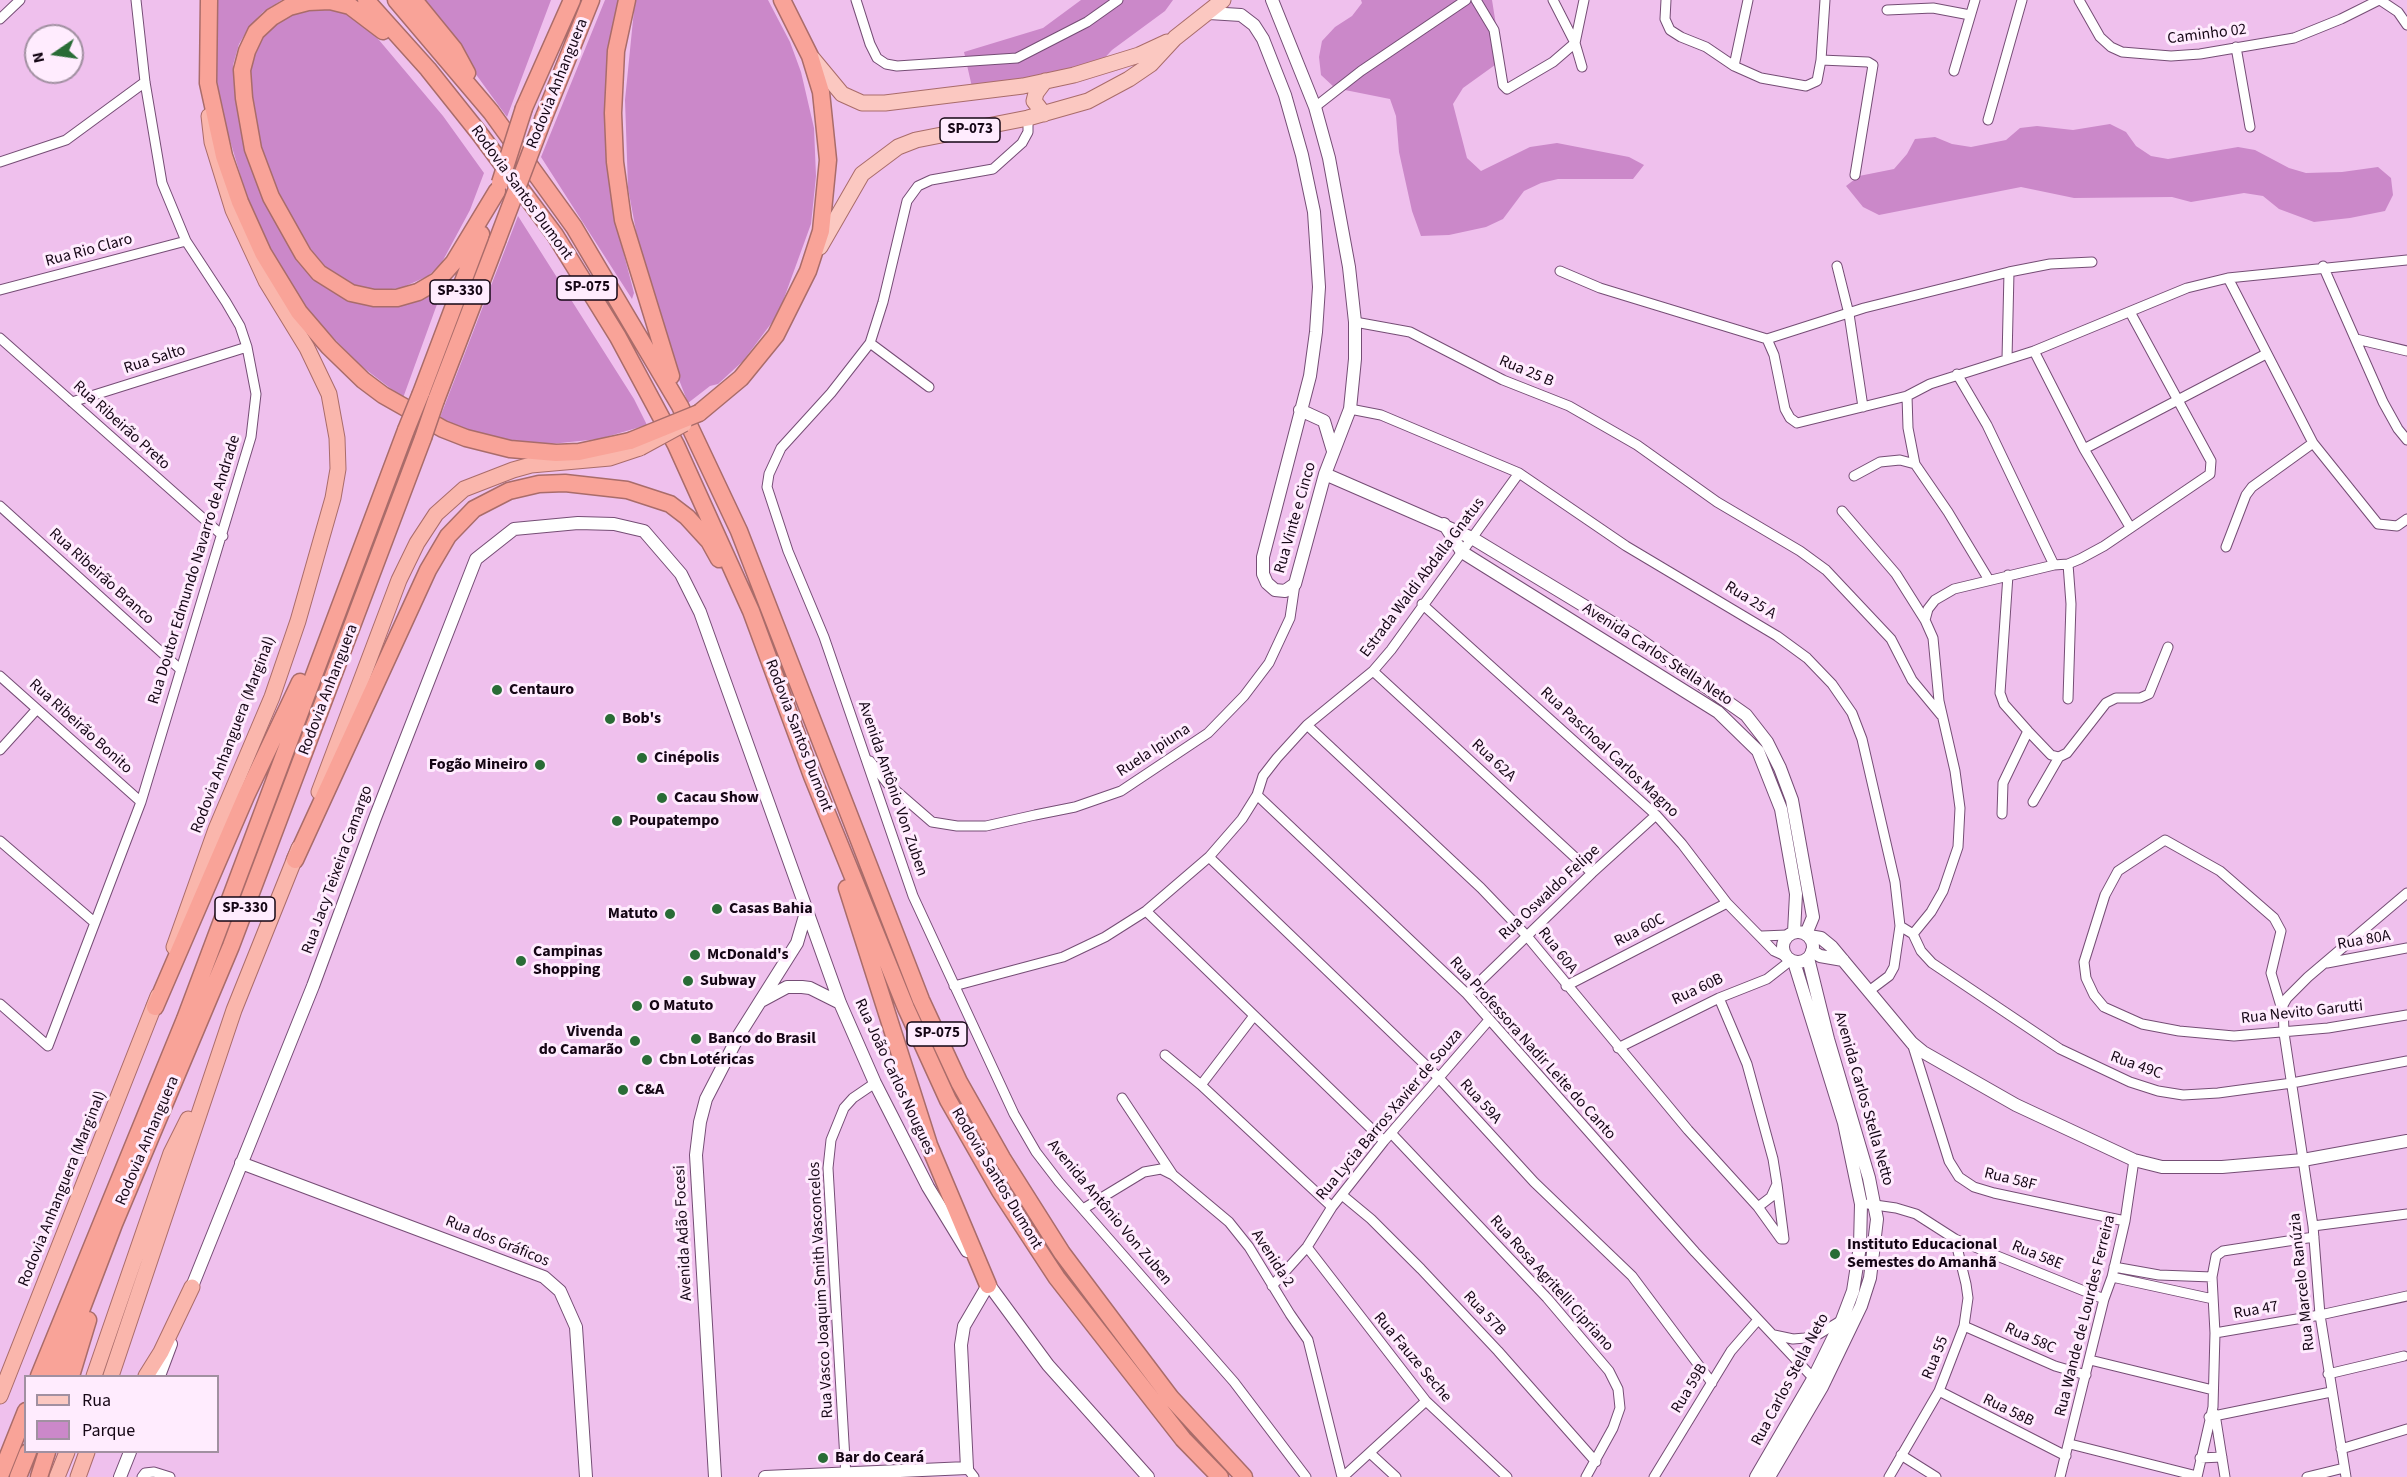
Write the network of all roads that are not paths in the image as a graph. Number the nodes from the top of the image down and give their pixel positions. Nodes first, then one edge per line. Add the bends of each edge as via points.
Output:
1 (20, 0) edge
2 (136, 0) edge
3 (209, 0) edge
4 (366, 0) edge
5 (396, 0) edge
6 (414, 0) edge
7 (561, 0) edge
8 (572, 0) edge
9 (591, 0) edge
10 (627, 0) edge
11 (856, 0) edge
12 (1118, 0) edge
13 (1223, 0) edge
14 (1272, 0) edge
15 (1466, 0) edge
16 (1476, 0) edge
17 (1553, 0) edge
18 (1584, 0) edge
19 (1666, 0) edge
20 (1748, 0) edge
21 (1825, 0) edge
22 (1975, 0) edge
23 (2022, 0) edge
24 (2079, 0) edge
25 (2379, 0) edge
26 (786, 5) edge
27 (1887, 10) dead end
28 (1209, 13) junction
29 (1970, 15) junction
30 (0, 19) edge
31 (2407, 25) edge
32 (1175, 38) junction
33 (1575, 43) junction
34 (2236, 47) junction
35 (810, 56) junction
36 (1821, 60) junction
37 (1734, 66) junction
38 (1582, 67) dead end
39 (1954, 71) dead end
40 (1045, 81) junction
41 (145, 82) junction
42 (208, 83) junction
43 (526, 103) junction
44 (1315, 108) junction
45 (460, 110) junction
46 (490, 112) junction
47 (1044, 114) junction
48 (1028, 118) junction
49 (1988, 120) dead end
50 (2250, 127) dead end
51 (0, 162) edge
52 (1855, 175) dead end
53 (498, 187) junction
54 (186, 241) junction
55 (2407, 260) edge
56 (2092, 262) dead end
57 (1837, 266) dead end
58 (2323, 266) junction
59 (808, 271) junction
60 (1560, 271) dead end
61 (2009, 272) junction
62 (2228, 278) junction
63 (0, 290) edge
64 (2130, 312) junction
65 (1849, 314) junction
66 (1355, 322) junction
67 (0, 338) edge
68 (1767, 339) junction
69 (2356, 339) junction
70 (870, 343) junction
71 (247, 346) junction
72 (2034, 351) junction
73 (2407, 351) edge
74 (2266, 354) junction
75 (2007, 359) junction
76 (1958, 374) junction
77 (929, 387) dead end
78 (428, 396) junction
79 (1907, 396) junction
80 (2178, 399) junction
81 (72, 402) junction
82 (680, 406) junction
83 (1863, 407) junction
84 (1350, 409) junction
85 (1300, 410) junction
86 (2407, 440) edge
87 (2313, 443) junction
88 (635, 445) junction
89 (2085, 449) junction
90 (1333, 452) junction
91 (1915, 464) junction
92 (1519, 473) junction
93 (1324, 474) junction
94 (1854, 476) dead end
95 (0, 506) edge
96 (1842, 511) dead end
97 (2407, 519) edge
98 (1444, 524) junction
99 (2130, 527) junction
100 (223, 536) junction
101 (1472, 538) junction
102 (656, 543) joint
103 (2226, 547) dead end
104 (1462, 552) junction
105 (2054, 564) junction
106 (2068, 564) junction
107 (2008, 575) junction
108 (1989, 580) junction
109 (1295, 584) junction
110 (344, 589) junction
111 (1422, 604) junction
112 (751, 611) junction
113 (1925, 620) junction
114 (2168, 647) dead end
115 (181, 670) junction
116 (1373, 670) junction
117 (0, 676) edge
118 (2068, 699) dead end
119 (37, 709) junction
120 (1941, 715) junction
121 (1307, 725) junction
122 (2028, 731) junction
123 (0, 750) edge
124 (865, 754) junction
125 (2059, 757) junction
126 (812, 776) junction
127 (1257, 795) junction
128 (141, 802) junction
129 (2032, 802) dead end
130 (2002, 814) dead end
131 (1656, 815) junction
132 (0, 842) edge
133 (1209, 857) junction
134 (295, 860) junction
135 (1592, 873) junction
136 (2407, 893) edge
137 (1727, 903) junction
138 (807, 908) junction
139 (1146, 911) junction
140 (94, 922) junction
141 (1900, 926) junction
142 (1799, 934) junction
143 (1913, 934) junction
144 (1526, 935) junction
145 (1762, 936) junction
146 (2407, 948) edge
147 (1810, 955) junction
148 (1790, 959) junction
149 (1843, 960) junction
150 (2327, 963) junction
151 (954, 986) junction
152 (1566, 986) junction
153 (1869, 991) junction
154 (1467, 994) junction
155 (1719, 998) junction
156 (760, 1001) junction
157 (0, 1004) edge
158 (840, 1004) junction
159 (155, 1007) junction
160 (2283, 1012) junction
161 (2407, 1015) edge
162 (1253, 1017) junction
163 (1489, 1020) junction
164 (2284, 1033) junction
165 (1912, 1043) junction
166 (1618, 1048) junction
167 (1165, 1055) dead end
168 (217, 1060) junction
169 (2407, 1061) edge
170 (1439, 1078) junction
171 (875, 1083) junction
172 (2292, 1083) junction
173 (1201, 1085) junction
174 (1122, 1098) dead end
175 (1391, 1133) junction
176 (1384, 1141) junction
177 (2407, 1141) edge
178 (2134, 1160) junction
179 (2303, 1160) junction
180 (241, 1163) junction
181 (1173, 1175) junction
182 (1777, 1184) junction
183 (1342, 1195) junction
184 (1762, 1204) junction
185 (1861, 1204) junction
186 (1875, 1204) junction
187 (1332, 1207) junction
188 (1083, 1209) junction
189 (2407, 1214) edge
190 (2125, 1221) junction
191 (114, 1224) junction
192 (2313, 1226) junction
193 (2314, 1237) junction
194 (1955, 1239) junction
195 (1307, 1247) junction
196 (2113, 1272) junction
197 (2212, 1277) junction
198 (988, 1285) junction
199 (1272, 1286) junction
200 (192, 1287) junction
201 (2407, 1296) edge
202 (2104, 1299) junction
203 (2213, 1299) junction
204 (2320, 1315) junction
205 (1842, 1320) junction
206 (1757, 1321) junction
207 (1964, 1326) junction
208 (2215, 1333) junction
209 (1773, 1335) junction
210 (2404, 1356) dead end
211 (2090, 1360) junction
212 (2328, 1374) junction
213 (40, 1375) edge
214 (57, 1375) edge
215 (72, 1375) edge
216 (95, 1375) edge
217 (112, 1375) edge
218 (147, 1375) edge
219 (160, 1375) edge
220 (2086, 1375) junction
221 (1712, 1383) junction
222 (1818, 1383) junction
223 (2213, 1390) junction
224 (1939, 1391) junction
225 (2331, 1392) junction
226 (0, 1396) edge
227 (1426, 1401) junction
228 (24, 1416) edge
229 (2212, 1417) junction
230 (2407, 1429) edge
231 (2070, 1444) junction
232 (2341, 1449) junction
233 (28, 1453) edge
234 (47, 1453) edge
235 (67, 1453) edge
236 (130, 1453) edge
237 (1371, 1454) junction
238 (86, 1455) edge
239 (1902, 1455) junction
240 (2066, 1456) junction
241 (2222, 1457) junction
242 (2200, 1458) junction
243 (1596, 1462) junction
244 (2345, 1473) edge
245 (970, 1474) edge
246 (846, 1475) edge
247 (0, 1476) edge
248 (2197, 1476) edge
249 (18, 1477) edge
250 (39, 1477) edge
251 (57, 1477) edge
252 (78, 1477) edge
253 (120, 1477) edge
254 (142, 1477) edge
255 (170, 1477) edge
256 (586, 1477) edge
257 (715, 1477) edge
258 (765, 1477) edge
259 (1148, 1477) edge
260 (1220, 1477) edge
261 (1244, 1477) edge
262 (1306, 1477) edge
263 (1343, 1477) edge
264 (1396, 1477) edge
265 (1507, 1477) edge
266 (1586, 1477) edge
267 (1654, 1477) edge
268 (1756, 1477) edge
269 (1770, 1477) edge
270 (1889, 1477) edge
271 (1936, 1477) edge
272 (2060, 1477) edge
273 (2225, 1477) edge
274 (2307, 1477) edge

1 - 30 street
2 - 41 street, Rua Doutor Edmundo Navarro de Andrade
3 - 42 highway
4 - 45 highway, Rodovia Santos Dumont / SP-075
5 - 46 highway, Rodovia Santos Dumont / SP-075
6 - 46 highway via 454,49
7 - 43 highway via 536,62
8 - 43 highway, Rodovia Anhanguera / SP-330
9 - 78 highway, Rodovia Anhanguera / SP-330, bridge via 497,241
10 - 82 highway via 616,51 615,162 623,220
11 - 12 street via 877,58 897,66 1017,58 1087,22
13 - 28 main road, SP-073
14 - 44 street, Rua Vinte e Cinco
15 - 44 street via 1361,70
16 - 33 street via 1494,30 1503,85 1507,89 1554,62
17 - 33 street
18 - 33 street
19 - 37 street via 1665,20 1670,30
20 - 37 street
21 - 36 street
22 - 29 street
23 - 49 street
24 - 34 street, Caminho 02 via 2100,37 2122,52 2171,56
25 - 31 street via 2398,12
25 - 34 street, Caminho 02 via 2294,38
26 - 35 highway
27 - 29 street via 1933,8
28 - 32 main road, SP-073
28 - 85 street, Rua Vinte e Cinco via 1241,15 1263,39 1285,95 1309,182 1319,287 1310,376
29 - 39 street
32 - 40 main road, SP-073 via 1139,55
32 - 47 main road, SP-073 via 1151,64 1129,79 1088,101
33 - 38 street
34 - 50 street
35 - 40 main road, SP-073 via 842,94 862,103
35 - 59 highway via 821,92 828,160 821,231
36 - 37 street via 1817,81 1806,86 1761,78
36 - 52 street via 1873,65
40 - 47 main road via 1034,101
41 - 51 street via 66,140
41 - 54 street, Rua Doutor Edmundo Navarro de Andrade via 162,183
42 - 88 highway via 224,156 263,253 299,312 363,380 398,405 443,429 487,444 556,453
42 - 159 highway, Rodovia Anhanguera (Marginal) via 212,142 222,180 248,244 329,394 338,438 338,468 298,621 272,698 216,829
43 - 53 highway, Rodovia Anhanguera / SP-330, bridge
44 - 66 street, Rua Vinte e Cinco via 1342,223
45 - 53 highway via 383,31 350,6 330,1 289,7 272,17 256,32 242,70 247,123 261,175 286,227 319,273 351,293 397,298 437,281 454,262
45 - 112 highway, Rodovia Santos Dumont / SP-075 via 555,235 618,336 676,446
46 - 82 highway, Rodovia Santos Dumont / SP-075 via 574,227
47 - 48 main road, SP-073
48 - 59 main road, SP-073 via 916,140 874,163 862,174
48 - 70 street, Avenida Antônio Von Zuben via 1023,143 993,170 931,180 918,186 907,201
53 - 78 highway, Rodovia Anhanguera / SP-330
54 - 63 street, Rua Rio Claro
54 - 71 street, Rua Doutor Edmundo Navarro de Andrade via 240,326
55 - 58 street
56 - 61 street via 2050,264
57 - 65 street
58 - 62 street
58 - 69 street
59 - 88 highway, bridge via 776,335 741,378 699,413
60 - 68 street via 1600,288
61 - 65 street
61 - 75 street
62 - 64 street via 2187,288
62 - 74 street
64 - 72 street
64 - 80 street
65 - 68 street
65 - 83 street
66 - 84 street, Rua Vinte e Cinco
66 - 120 street, Rua 25 B via 1410,332 1503,380 1569,406 1637,445 1718,502 1800,551 1826,570 1891,639 1912,680
67 - 81 street, Rua Ribeirão Preto
68 - 83 street via 1790,418 1797,423
69 - 73 street
69 - 86 street via 2383,402
70 - 77 street
70 - 124 street, Avenida Antônio Von Zuben via 782,448 767,487
71 - 81 street, Rua Salto
71 - 100 street, Rua Doutor Edmundo Navarro de Andrade via 256,394 251,437
72 - 75 street
72 - 89 street
74 - 80 street
74 - 87 street
75 - 76 street
76 - 79 street
76 - 105 street
78 - 110 highway, Rodovia Anhanguera / SP-330, bridge via 406,430
78 - 191 highway, Rodovia Anhanguera / SP-330, bridge via 423,438 231,946
79 - 83 street
79 - 91 street
80 - 89 street
80 - 99 street via 2211,461 2210,474
81 - 100 street, Rua Ribeirão Preto
82 - 261 highway, Rodovia Santos Dumont / SP-075 via 739,531 921,1000 959,1082 1062,1253 1171,1398
84 - 90 street, Rua Vinte e Cinco
84 - 92 street, Rua 25 A via 1381,415
85 - 90 street via 1324,421
85 - 109 street, Rua Vinte e Cinco via 1263,557 1263,574 1275,590 1285,591
87 - 97 street via 2378,524 2397,526
87 - 103 street via 2252,487
88 - 134 highway via 610,458 513,470 464,489 436,514 399,580
89 - 99 street
90 - 93 street, Rua Vinte e Cinco
91 - 94 street via 1900,460 1880,462
91 - 108 street
92 - 101 street, Estrada Waldi Abdalla Gnatus
92 - 141 street, Rua 25 A via 1626,546 1777,636 1807,658 1832,684 1852,713 1862,739 1895,882
93 - 98 street
93 - 109 street, Rua Vinte e Cinco
95 - 115 street, Rua Ribeirão Branco
96 - 113 street via 1896,574
98 - 101 street
98 - 104 street, Avenida Carlos Stella Neto
99 - 106 street
100 - 115 street, Rua Doutor Edmundo Navarro de Andrade
101 - 104 street, Estrada Waldi Abdalla Gnatus
101 - 142 street via 1634,636 1746,715 1767,742 1792,801 1813,917
102 - 138 street, Rua João Carlos Nougues via 681,574 700,612
102 - 180 street, Rua Jacy Teixeira Camargo via 644,531 614,524 536,526 514,529 476,559
104 - 111 street, Estrada Waldi Abdalla Gnatus
104 - 142 street, Avenida Carlos Stella Neto via 1718,712 1758,750 1781,809
105 - 106 street
105 - 107 street
106 - 118 street
107 - 108 street
107 - 122 street via 2000,693 2004,704
108 - 113 street via 1954,589 1935,600
109 - 124 street, Ruela Ipiuna via 1290,618 1269,663 1244,696 1208,733 1121,791 1075,807 1016,820 957,826 932,822 917,811 887,783
110 - 159 highway via 246,796
110 - 213 highway, Rodovia Anhanguera / SP-330 via 185,1019
111 - 116 street, Estrada Waldi Abdalla Gnatus
111 - 131 street, Rua Paschoal Carlos Magno
112 - 126 highway, Rodovia Santos Dumont / SP-075
112 - 134 highway via 698,527 669,504 651,496 607,486 565,483 521,488 486,502 455,529 428,570
113 - 120 street via 1933,638
114 - 125 street via 2149,694 2111,699 2067,753
115 - 128 street, Rua Doutor Edmundo Navarro de Andrade
116 - 121 street, Estrada Waldi Abdalla Gnatus
116 - 135 street, Rua 62A
117 - 119 street, Rua Ribeirão Bonito
119 - 123 street
119 - 128 street, Rua Ribeirão Bonito
120 - 143 street via 1960,808 1958,847 1943,891
121 - 127 street, Estrada Waldi Abdalla Gnatus via 1263,776
121 - 144 street, Rua 60A
122 - 125 street via 2051,755
122 - 130 street via 2003,783
124 - 151 street, Avenida Antônio Von Zuben via 913,896
125 - 129 street
126 - 198 highway via 929,1145
126 - 260 highway, Rodovia Santos Dumont / SP-075 via 906,1008 948,1100 1000,1191 1057,1278 1118,1359 1183,1439
127 - 133 street, Estrada Waldi Abdalla Gnatus
127 - 154 street, Rua Professora Nadir Leite do Canto
128 - 140 street, Rua Doutor Edmundo Navarro de Andrade
131 - 135 street, Rua Oswaldo Felipe
131 - 137 street, Rua Paschoal Carlos Magno
132 - 140 street
133 - 139 street, Estrada Waldi Abdalla Gnatus
133 - 170 street, Rua 59A
134 - 168 highway
135 - 144 street, Rua Oswaldo Felipe
136 - 150 street
137 - 145 street, Rua Paschoal Carlos Magno
137 - 152 street, Rua 60C
138 - 156 street, Avenida Adão Focesi via 797,943
138 - 158 street, Rua João Carlos Nougues
139 - 151 street, Estrada Waldi Abdalla Gnatus via 1063,957
139 - 162 street
140 - 157 street, Rua Doutor Edmundo Navarro de Andrade via 48,1046
141 - 143 street, Rua 49C
141 - 153 street, Rua 25 A via 1894,967 1889,976
142 - 145 street
142 - 147 street, Avenida Carlos Stella Netto
142 - 148 street via 1782,947
142 - 149 street via 1821,938
143 - 172 street, Rua 49C via 1932,963 2060,1049 2130,1082 2183,1095
144 - 152 street, Rua 60A
144 - 154 street, Rua Oswaldo Felipe
145 - 148 street, Rua Paschoal Carlos Magno via 1774,951
146 - 150 street, Rua 80A
147 - 148 street
147 - 149 street
147 - 186 street, Avenida Carlos Stella Netto
148 - 155 street, Rua 60B via 1767,979
148 - 185 street, Rua Carlos Stella Neto via 1844,1123
149 - 153 street
150 - 160 street via 2286,998
151 - 188 street, Avenida Antônio Von Zuben via 1014,1114 1036,1152
152 - 166 street, Rua 60A
153 - 165 street
154 - 163 street, Rua Professora Nadir Leite do Canto
155 - 166 street, Rua 60B
155 - 182 street via 1747,1064
156 - 158 street via 787,987 802,987
156 - 257 street, Avenida Adão Focesi via 706,1099 696,1155
158 - 171 street, Rua João Carlos Nougues
159 - 226 highway, Rodovia Anhanguera (Marginal)
160 - 164 street
160 - 164 street, Rua Nevito Garutti via 2271,973 2281,940 2279,923 2229,878 2165,840 2118,871 2105,894 2084,962 2086,978 2104,1006 2142,1024 2179,1031 2234,1036
161 - 164 street, Rua Nevito Garutti
162 - 173 street
162 - 176 street
163 - 170 street, Rua Lycia Barros Xavier de Souza
163 - 206 street, Rua Professora Nadir Leite do Canto
164 - 172 street, Rua Marcelo Ranúzia
165 - 178 street via 2016,1106
165 - 190 street, Rua 58F via 1949,1161 1959,1178 1994,1194
166 - 184 street, Rua 60A via 1688,1130
167 - 173 street
168 - 216 highway via 171,1153
168 - 217 highway
169 - 172 street, Rua 49C
170 - 175 street, Rua Lycia Barros Xavier de Souza
170 - 221 street, Rua 59A via 1534,1182 1632,1276
171 - 198 street, Rua João Carlos Nougues via 928,1187
171 - 246 street, Rua Vasco Joaquim Smith Vasconcelos via 844,1108 831,1140 828,1168
172 - 179 street, Rua Marcelo Ranúzia
173 - 187 street
174 - 181 street, Avenida 2
175 - 176 street, Rua Lycia Barros Xavier de Souza
175 - 243 street, Rua Rosa Agritelli Cipriano via 1547,1298 1609,1371 1618,1389 1620,1408
176 - 183 street, Rua Lycia Barros Xavier de Souza
177 - 179 street
178 - 179 street via 2187,1168
178 - 190 street, Rua Wande de Lourdes Ferreira
179 - 192 street, Rua Marcelo Ranúzia
180 - 200 street, Rua Jacy Teixeira Camargo
180 - 256 street, Rua dos Gráficos via 544,1277 560,1291 576,1327
181 - 188 street via 1161,1169 1144,1172
181 - 199 street, Avenida 2 via 1229,1222
182 - 184 street
182 - 184 street, Rua 60A via 1784,1239
183 - 187 street, Rua Lycia Barros Xavier de Souza
183 - 243 street, Rua 57B via 1421,1269
185 - 186 street, Rua 58E
185 - 205 street, Rua Carlos Stella Neto via 1856,1272
186 - 194 street, Rua 58E via 1916,1214
186 - 222 street, Avenida Carlos Stella Netto via 1877,1219 1870,1278 1861,1306
187 - 195 street, Rua Lycia Barros Xavier de Souza
188 - 262 street, Avenida Antônio Von Zuben via 1234,1382
189 - 192 street
190 - 196 street, Rua Wande de Lourdes Ferreira
191 - 214 highway, Rodovia Anhanguera / SP-330
191 - 215 highway
192 - 193 street, Rua Marcelo Ranúzia
193 - 197 street via 2216,1256
193 - 204 street, Rua Marcelo Ranúzia
194 - 202 street, Rua 58E
194 - 207 street, Rua 55 via 1968,1298
195 - 199 street, Rua Lycia Barros Xavier de Souza
195 - 227 street, Rua Fauze Seche
196 - 197 street
196 - 202 street, Rua Wande de Lourdes Ferreira
196 - 203 street
197 - 203 street
198 - 245 street via 964,1326 961,1346
198 - 259 street, Rua João Carlos Nougues via 1048,1365
199 - 263 street, Avenida 2 via 1308,1340
200 - 218 highway
200 - 219 street, Rua Jacy Teixeira Camargo
201 - 204 street, Rua 47
202 - 211 street, Rua Wande de Lourdes Ferreira
203 - 208 street
204 - 208 street, Rua 47
204 - 212 street, Rua Marcelo Ranúzia
205 - 209 street via 1805,1338
205 - 222 street, Rua Carlos Stella Neto
206 - 209 street, Rua Professora Nadir Leite do Canto
206 - 221 street, Rua 59B via 1731,1351
207 - 220 street, Rua 58C via 2055,1366
207 - 224 street, Rua 55
208 - 223 street
209 - 222 street, Rua Professora Nadir Leite do Canto
210 - 212 street
211 - 220 street, Rua Wande de Lourdes Ferreira
211 - 223 street
212 - 225 street, Rua Marcelo Ranúzia
220 - 231 street, Rua Wande de Lourdes Ferreira
221 - 267 street, Rua 59B
222 - 268 street, Rua Carlos Stella Neto
222 - 269 street, Avenida Carlos Stella Netto
223 - 229 street
224 - 239 street, Rua 55
224 - 240 street, Rua 58B
225 - 229 street
225 - 232 street, Rua Marcelo Ranúzia
227 - 237 street
227 - 265 street, Rua Fauze Seche
228 - 247 highway
229 - 241 street
229 - 242 street
230 - 232 street
231 - 240 street, Rua Wande de Lourdes Ferreira
231 - 248 street
232 - 244 street, Rua Marcelo Ranúzia
233 - 249 highway
234 - 250 highway
235 - 251 highway
236 - 253 street
237 - 263 street
237 - 264 street
238 - 252 highway
239 - 270 street, Rua 55
239 - 271 street
240 - 272 street, Rua Wande de Lourdes Ferreira
241 - 242 street
241 - 273 street
242 - 248 street
243 - 266 street, Rua Rosa Agritelli Cipriano
244 - 274 street
245 - 246 street
246 - 258 street
254 - 255 street via 154,1472

